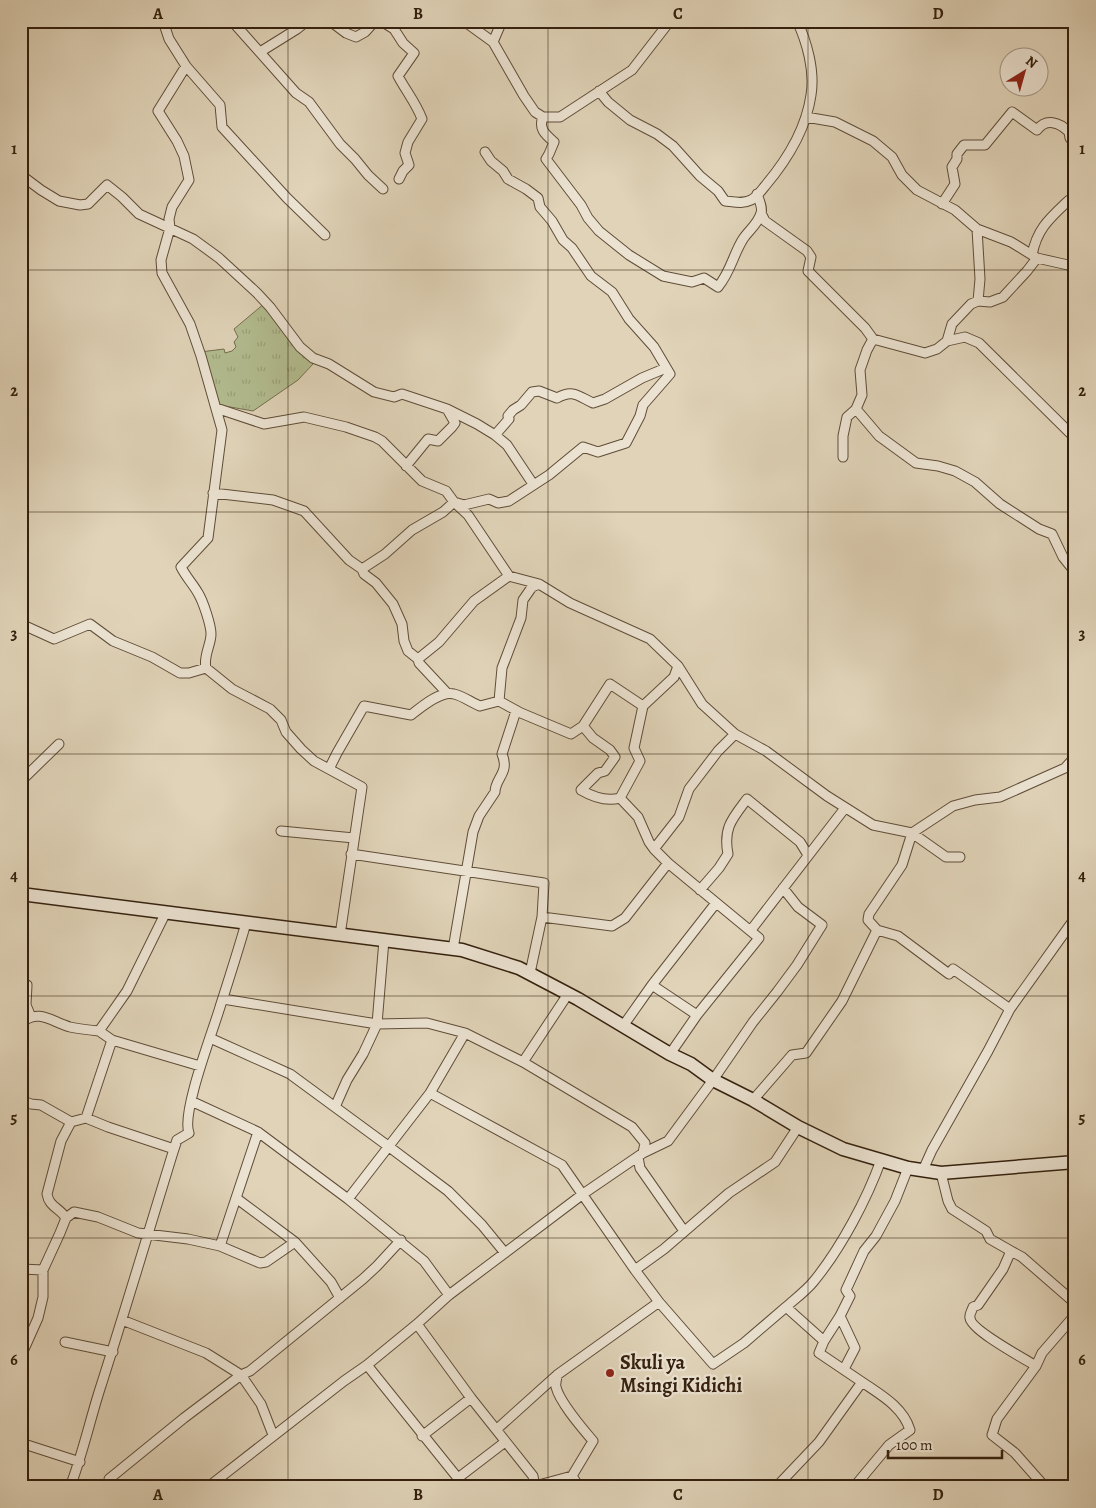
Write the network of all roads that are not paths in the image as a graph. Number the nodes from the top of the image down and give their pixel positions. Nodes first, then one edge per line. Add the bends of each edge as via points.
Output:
1 (163, 21) edge
2 (232, 21) edge
3 (306, 21) edge
4 (330, 21) edge
5 (375, 21) edge
6 (381, 21) edge
7 (464, 21) edge
8 (502, 21) edge
9 (670, 21) edge
10 (797, 21) edge
11 (493, 42) junction
12 (260, 52) junction
13 (186, 66) junction
14 (599, 91) junction
15 (806, 116) junction
16 (543, 117) junction
17 (1075, 143) edge
18 (485, 152) dead end
19 (21, 175) edge
20 (399, 179) dead end
21 (383, 189) dead end
22 (757, 194) junction
23 (1071, 199) edge
24 (942, 204) junction
25 (1075, 209) edge
26 (761, 213) junction
27 (170, 228) junction
28 (977, 229) junction
29 (325, 235) dead end
30 (1034, 256) junction
31 (1075, 269) edge
32 (978, 301) junction
33 (874, 339) junction
34 (947, 341) junction
35 (666, 368) junction
36 (216, 408) junction
37 (447, 409) junction
38 (856, 409) junction
39 (494, 435) junction
40 (1075, 438) edge
41 (843, 457) dead end
42 (406, 466) junction
43 (533, 484) junction
44 (213, 493) junction
45 (454, 502) junction
46 (362, 569) junction
47 (1075, 572) edge
48 (509, 576) junction
49 (539, 584) junction
50 (21, 624) edge
51 (418, 658) junction
52 (678, 666) junction
53 (206, 668) junction
54 (447, 693) junction
55 (499, 701) junction
56 (643, 706) junction
57 (516, 711) junction
58 (583, 726) junction
59 (735, 734) junction
60 (59, 744) dead end
61 (1075, 757) edge
62 (329, 769) junction
63 (21, 782) edge
64 (620, 798) junction
65 (845, 808) junction
66 (281, 831) dead end
67 (912, 833) junction
68 (354, 838) junction
69 (654, 849) junction
70 (351, 854) junction
71 (808, 855) junction
72 (960, 857) dead end
73 (668, 863) junction
74 (465, 871) junction
75 (783, 888) junction
76 (700, 890) junction
77 (21, 894) edge
78 (716, 903) junction
79 (165, 914) junction
80 (542, 917) junction
81 (1075, 918) edge
82 (246, 923) junction
83 (751, 930) junction
84 (877, 930) junction
85 (340, 935) junction
86 (384, 940) junction
87 (453, 949) junction
88 (530, 973) junction
89 (21, 984) edge
90 (652, 985) junction
91 (568, 994) junction
92 (223, 999) junction
93 (1010, 1009) junction
94 (698, 1015) junction
95 (31, 1017) junction
96 (21, 1022) edge
97 (377, 1024) junction
98 (623, 1026) junction
99 (99, 1031) junction
100 (465, 1033) junction
101 (210, 1038) junction
102 (112, 1040) junction
103 (670, 1054) junction
104 (523, 1062) junction
105 (200, 1066) junction
106 (713, 1080) junction
107 (430, 1093) junction
108 (21, 1100) edge
109 (191, 1100) junction
110 (753, 1100) junction
111 (335, 1107) junction
112 (86, 1118) junction
113 (71, 1122) junction
114 (798, 1127) junction
115 (258, 1132) junction
116 (388, 1146) junction
117 (174, 1149) junction
118 (640, 1155) junction
119 (881, 1160) junction
120 (1075, 1162) edge
121 (908, 1168) junction
122 (923, 1170) junction
123 (941, 1173) junction
124 (583, 1194) junction
125 (236, 1198) junction
126 (348, 1199) junction
127 (66, 1218) junction
128 (684, 1231) junction
129 (147, 1235) junction
130 (400, 1240) junction
131 (295, 1242) junction
132 (220, 1246) junction
133 (1011, 1251) junction
134 (505, 1253) junction
135 (21, 1269) edge
136 (42, 1270) junction
137 (635, 1270) junction
138 (449, 1295) junction
139 (340, 1298) junction
140 (659, 1302) junction
141 (1075, 1303) edge
142 (786, 1307) junction
143 (1075, 1315) edge
144 (840, 1316) junction
145 (122, 1320) junction
146 (418, 1324) junction
147 (824, 1341) junction
148 (65, 1342) dead end
149 (113, 1352) junction
150 (21, 1356) edge
151 (367, 1365) junction
152 (1036, 1366) junction
153 (844, 1369) junction
154 (242, 1375) junction
155 (557, 1375) junction
156 (862, 1382) junction
157 (471, 1398) junction
158 (497, 1429) junction
159 (273, 1435) junction
160 (422, 1436) junction
161 (505, 1442) junction
162 (21, 1443) edge
163 (80, 1462) junction
164 (572, 1476) junction
165 (458, 1478) junction
166 (70, 1487) edge
167 (112, 1487) edge
168 (208, 1487) edge
169 (465, 1487) edge
170 (535, 1487) edge
171 (579, 1487) edge
172 (785, 1487) edge
173 (854, 1487) edge
174 (1045, 1487) edge

1 - 13 street via 169,39
2 - 12 street
3 - 12 street
4 - 5 street via 356,36
6 - 20 street via 394,29 414,52 398,76 422,119 407,148 410,165
7 - 11 street
8 - 11 street
9 - 14 street via 632,70
10 - 15 street via 810,54 812,94
11 - 16 street via 524,96 535,112
12 - 21 street via 296,93 309,102 340,144
13 - 27 street via 158,111 184,156 188,180 172,207
13 - 29 street via 220,105 222,127
14 - 16 street via 560,117
14 - 22 street via 630,120 673,146 725,201 742,203
15 - 22 street via 798,140
15 - 24 street via 835,122 873,141 892,157 902,175 917,190
16 - 26 street via 542,131 554,142 546,159 588,218 629,255 663,276 692,282 704,278 718,287
17 - 24 street via 1060,125 1052,122 1037,130 1012,112 985,145 964,145 957,154 952,166 955,184
18 - 35 street via 508,179 538,198 540,207 590,276 612,292
19 - 27 street via 59,201 80,205 88,204 107,185 139,214
22 - 26 street
23 - 25 street
23 - 30 street via 1036,236
24 - 28 street via 955,210
26 - 33 street via 771,226 807,251 811,258 808,271
27 - 36 street via 162,254 162,273 190,324
27 - 37 street via 193,239 219,258 257,293 300,347 313,358 384,396 402,394
28 - 30 street via 1012,242
28 - 32 street
30 - 31 street
30 - 32 street via 1028,271 1003,297 990,302
32 - 34 street via 952,324
33 - 34 street via 926,353
33 - 38 street via 860,370 862,395
34 - 40 street via 965,337 979,343
35 - 39 street via 593,403 572,392 557,398 539,391 532,392
35 - 43 street via 670,374 643,406 626,443 598,452 583,447
36 - 42 street via 264,424 304,417 346,427 375,436
36 - 44 street via 222,430
37 - 39 street
37 - 42 street via 454,422 452,427 438,440 428,439
38 - 41 street via 847,417
38 - 47 street via 879,436 916,463 955,471 975,482 1023,519 1052,534
39 - 43 street via 507,445
42 - 45 street via 422,481 446,490
43 - 45 street via 509,501 498,503 489,499 464,505
44 - 46 street via 273,500 304,511 349,560
44 - 53 street via 208,538 181,567 199,594 210,627
45 - 46 street
45 - 48 street via 468,515
46 - 51 street via 393,604 408,651
48 - 49 street
48 - 51 street via 474,601 439,642
49 - 52 street via 570,603 650,638
49 - 55 street via 532,587 524,600 521,618 502,668
50 - 53 street via 54,638 90,624 113,641 180,673
51 - 54 street
52 - 56 street via 674,677
52 - 59 street via 702,704
53 - 62 street via 232,689 270,709 301,749
54 - 55 street via 480,706
54 - 62 street via 428,701 411,715 364,706
55 - 57 street
56 - 58 street via 610,684
56 - 64 street via 634,748 640,761
57 - 58 street via 571,734
57 - 74 street via 502,754 502,776 479,816
58 - 64 street via 615,757 581,790 594,797
59 - 65 street via 766,751
59 - 69 street via 689,789 679,817
60 - 63 street
61 - 67 street via 1065,768 1000,797 952,806
62 - 68 street via 362,787
64 - 69 street via 638,818
65 - 67 street via 872,825
65 - 71 street
66 - 68 street
67 - 72 street via 946,857
67 - 84 street via 902,865 869,914 868,920
68 - 70 street
69 - 73 street
70 - 74 street
70 - 85 street
71 - 75 street
71 - 76 street via 800,842 747,799 730,822 726,842 728,854
73 - 76 street
73 - 80 street via 625,918 612,926
74 - 80 street via 544,883
74 - 87 street
75 - 83 street
75 - 106 street via 798,907 822,925
76 - 78 street
77 - 79 street
78 - 83 street
78 - 90 street
79 - 82 street
79 - 99 street via 128,991
80 - 88 street
81 - 93 street
82 - 85 street
82 - 92 street
83 - 94 street via 760,938
84 - 93 street via 898,936 949,974 953,969
84 - 110 street via 842,1001 806,1052 792,1055
85 - 86 street
86 - 87 street
86 - 97 street
87 - 88 street
88 - 91 street
89 - 95 street via 27,985 26,1005
90 - 94 street
90 - 98 street
91 - 98 street
91 - 104 street
92 - 97 street
92 - 101 street
93 - 122 street
94 - 103 street
95 - 96 street
95 - 99 street via 40,1016 70,1027
97 - 100 street via 427,1023
97 - 111 street
98 - 103 street
99 - 102 street
100 - 104 street
100 - 107 street
101 - 105 street
101 - 111 street via 290,1074
102 - 105 street
102 - 112 street
103 - 106 street
104 - 118 street via 632,1127 645,1143
105 - 109 street
106 - 110 street
106 - 118 street via 668,1141
107 - 116 street
107 - 124 street via 562,1165
108 - 113 street via 41,1105
109 - 115 street
109 - 117 street via 186,1123 189,1132 177,1140
110 - 114 street
111 - 116 street
112 - 113 street
112 - 117 street
113 - 127 street via 61,1141 47,1194 48,1201
114 - 119 street via 843,1149
114 - 128 street via 775,1162 729,1193
115 - 125 street
115 - 126 street
116 - 126 street
116 - 134 street via 448,1191
117 - 129 street
118 - 124 street
118 - 128 street via 640,1168
119 - 121 street
119 - 142 street via 871,1188 830,1260 813,1283
120 - 123 street
121 - 122 street
121 - 144 street via 894,1202 851,1278 846,1290 850,1296
122 - 123 street
123 - 133 street via 952,1209
124 - 134 street
124 - 137 street
125 - 131 street
125 - 132 street
126 - 130 street
127 - 129 street via 74,1212 98,1217
127 - 136 street
128 - 137 street
129 - 132 street
129 - 145 street
130 - 138 street via 424,1261
130 - 139 street via 378,1266
131 - 132 street via 260,1263
131 - 139 street via 331,1282
133 - 141 street
133 - 152 street via 1003,1270 969,1316 980,1332
134 - 138 street
135 - 136 street
136 - 150 street via 43,1297 38,1318
137 - 140 street
138 - 146 street
139 - 154 street
140 - 142 street via 713,1364 744,1344
140 - 155 street
142 - 147 street
143 - 152 street via 1042,1353
144 - 147 street
144 - 153 street via 855,1348
145 - 149 street
145 - 154 street via 206,1352
146 - 151 street
146 - 157 street
147 - 153 street via 819,1353
148 - 149 street
149 - 163 street
151 - 159 street
151 - 160 street
152 - 174 street via 998,1419 992,1435 1015,1453
153 - 156 street
154 - 159 street via 261,1404
154 - 167 street via 110,1479
155 - 158 street
155 - 164 street via 555,1386 559,1394 593,1441
156 - 172 street via 819,1442 781,1482
156 - 173 street via 897,1407 910,1430 889,1445
157 - 158 street
157 - 160 street
158 - 161 street
159 - 168 street
160 - 165 street
161 - 165 street
161 - 170 street via 533,1476
162 - 163 street
163 - 166 street
164 - 170 street
164 - 171 street
165 - 169 street

